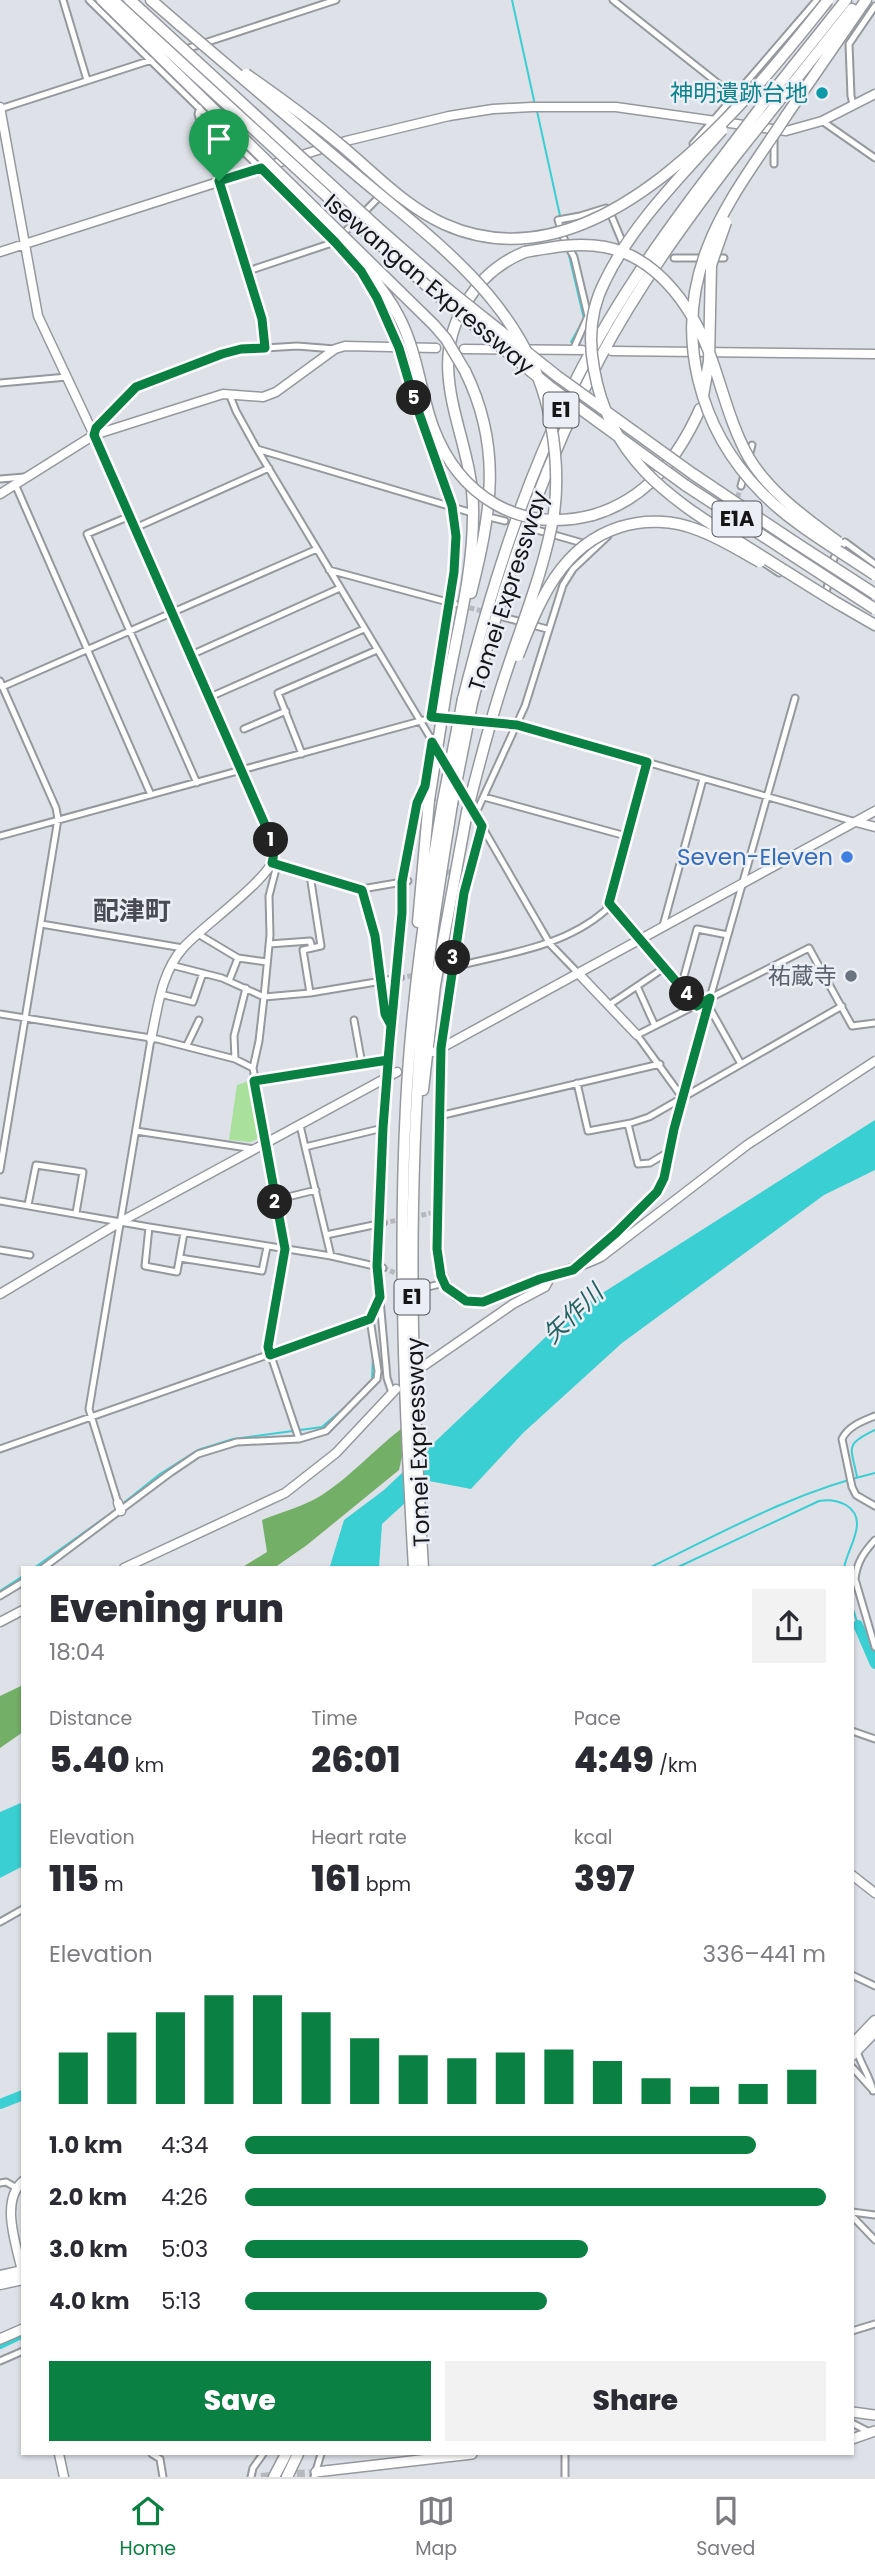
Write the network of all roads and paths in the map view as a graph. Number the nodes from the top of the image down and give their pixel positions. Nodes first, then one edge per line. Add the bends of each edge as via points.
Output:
1 (63, 0) edge
2 (89, 0) edge
3 (102, 0) edge
4 (113, 0) edge
5 (130, 0) edge
6 (151, 0) edge
7 (336, 0) edge
8 (613, 0) edge
9 (817, 0) edge
10 (828, 0) edge
11 (845, 0) edge
12 (859, 0) edge
13 (866, 0) edge
14 (875, 6) edge
15 (851, 25) tunnel mouth
16 (181, 26) junction
17 (858, 30) junction
18 (796, 40) junction
19 (152, 61) junction
20 (87, 80) junction
21 (875, 94) edge
22 (734, 96) junction
23 (771, 102) junction
24 (853, 104) junction
25 (200, 107) junction
26 (0, 108) edge
27 (715, 121) junction
28 (822, 121) junction
29 (774, 130) junction
30 (875, 158) edge
31 (774, 164) dead end
32 (261, 168) junction
33 (749, 174) junction
34 (279, 175) junction
35 (219, 181) junction
36 (393, 183) dead end
37 (607, 208) junction
38 (335, 242) junction
39 (25, 244) junction
40 (0, 252) edge
41 (631, 255) dead end
42 (674, 258) dead end
43 (724, 258) dead end
44 (248, 271) junction
45 (265, 348) junction
46 (399, 348) junction
47 (436, 348) dead end
48 (335, 349) junction
49 (464, 349) dead end
50 (578, 350) joint
51 (612, 351) dead end
52 (875, 354) edge
53 (67, 377) junction
54 (0, 383) edge
55 (230, 396) junction
56 (94, 435) junction
57 (752, 445) dead end
58 (257, 449) junction
59 (268, 468) junction
60 (24, 478) junction
61 (0, 479) edge
62 (15, 484) junction
63 (741, 485) tunnel mouth
64 (0, 494) edge
65 (452, 506) junction
66 (469, 512) dead end
67 (130, 516) junction
68 (493, 518) dead end
69 (505, 521) dead end
70 (729, 526) tunnel mouth
71 (135, 528) junction
72 (530, 528) dead end
73 (726, 540) junction
74 (596, 547) junction
75 (317, 550) junction
76 (875, 564) edge
77 (329, 570) junction
78 (875, 572) edge
79 (340, 588) junction
80 (875, 594) edge
81 (824, 600) junction
82 (452, 603) junction
83 (837, 603) junction
84 (875, 609) edge
85 (172, 612) junction
86 (503, 617) dead end
87 (875, 628) edge
88 (364, 629) junction
89 (547, 629) junction
90 (130, 631) junction
91 (87, 650) junction
92 (377, 650) junction
93 (191, 654) junction
94 (449, 678) junction
95 (1, 685) edge
96 (210, 697) junction
97 (795, 698) dead end
98 (286, 711) junction
99 (431, 717) junction
100 (419, 720) junction
101 (517, 725) junction
102 (244, 730) dead end
103 (432, 742) junction
104 (482, 752) junction
105 (302, 754) junction
106 (647, 762) junction
107 (241, 770) junction
108 (703, 779) junction
109 (197, 783) junction
110 (151, 795) junction
111 (768, 796) junction
112 (484, 797) junction
113 (448, 802) junction
114 (875, 811) edge
115 (471, 813) junction
116 (58, 819) junction
117 (263, 820) joint
118 (856, 822) junction
119 (482, 826) junction
120 (875, 827) edge
121 (0, 836) edge
122 (626, 836) junction
123 (275, 864) junction
124 (471, 868) junction
125 (463, 869) tunnel mouth
126 (310, 875) junction
127 (405, 881) junction
128 (742, 883) junction
129 (362, 890) junction
130 (609, 903) junction
131 (41, 924) junction
132 (663, 926) junction
133 (198, 934) junction
134 (728, 935) junction
135 (640, 939) junction
136 (269, 944) junction
137 (550, 944) junction
138 (183, 948) junction
139 (312, 948) junction
140 (238, 958) junction
141 (267, 962) junction
142 (171, 965) junction
143 (449, 968) junction
144 (664, 968) junction
145 (204, 973) junction
146 (578, 973) junction
147 (397, 978) junction
148 (229, 981) junction
149 (380, 982) junction
150 (637, 986) junction
151 (681, 987) junction
152 (246, 988) junction
153 (310, 993) junction
154 (160, 994) junction
155 (264, 996) junction
156 (710, 998) junction
157 (608, 1005) junction
158 (708, 1005) junction
159 (697, 1006) junction
160 (842, 1006) junction
161 (0, 1014) edge
162 (24, 1018) junction
163 (199, 1020) dead end
164 (354, 1020) dead end
165 (875, 1023) edge
166 (391, 1025) junction
167 (655, 1026) junction
168 (411, 1031) junction
169 (637, 1035) junction
170 (151, 1039) junction
171 (187, 1045) junction
172 (437, 1050) junction
173 (235, 1059) junction
174 (388, 1060) junction
175 (875, 1061) edge
176 (362, 1064) junction
177 (660, 1064) junction
178 (741, 1064) junction
179 (253, 1068) junction
180 (397, 1072) dead end
181 (386, 1078) junction
182 (254, 1081) junction
183 (577, 1083) junction
184 (682, 1097) junction
185 (0, 1108) edge
186 (10, 1110) junction
187 (439, 1116) junction
188 (628, 1124) junction
189 (300, 1125) junction
190 (383, 1128) junction
191 (136, 1131) junction
192 (266, 1143) junction
193 (305, 1147) junction
194 (255, 1149) junction
195 (665, 1154) dead end
196 (0, 1170) edge
197 (413, 1185) junction
198 (316, 1190) junction
199 (275, 1200) junction
200 (0, 1201) edge
201 (28, 1205) junction
202 (76, 1213) junction
203 (122, 1221) junction
204 (381, 1223) junction
205 (149, 1227) junction
206 (184, 1233) junction
207 (326, 1235) junction
208 (267, 1247) junction
209 (285, 1249) junction
210 (0, 1250) edge
211 (30, 1255) dead end
212 (331, 1256) junction
213 (180, 1258) junction
214 (380, 1267) junction
215 (573, 1270) junction
216 (551, 1276) junction
217 (444, 1283) junction
218 (428, 1287) tunnel mouth
219 (0, 1294) edge
220 (380, 1297) junction
221 (370, 1319) junction
222 (270, 1355) junction
223 (425, 1365) dead end
224 (394, 1391) joint
225 (875, 1416) edge
226 (90, 1417) junction
227 (299, 1439) junction
228 (0, 1449) edge
229 (875, 1506) edge
230 (120, 1507) junction
231 (875, 1540) edge
232 (46, 1566) edge
233 (128, 1566) edge
234 (414, 1566) edge
235 (423, 1566) edge
236 (21, 1583) edge
237 (0, 1596) edge
238 (21, 1611) edge
239 (0, 1622) edge
240 (875, 1647) edge
241 (854, 1732) edge
242 (875, 1739) edge
243 (854, 1877) edge
244 (875, 1893) edge
245 (21, 1910) edge
246 (0, 1922) edge
247 (854, 1976) edge
248 (875, 1986) edge
249 (875, 2021) edge
250 (875, 2031) edge
251 (854, 2051) edge
252 (854, 2069) edge
253 (875, 2091) edge
254 (0, 2183) edge
255 (19, 2184) edge
256 (854, 2214) edge
257 (875, 2215) edge
258 (854, 2216) edge
259 (875, 2239) edge
260 (21, 2270) edge
261 (21, 2274) edge
262 (21, 2274) edge
263 (0, 2276) edge
264 (0, 2284) edge
265 (875, 2324) edge
266 (21, 2330) edge
267 (854, 2330) edge
268 (0, 2339) edge
269 (21, 2352) edge
270 (0, 2361) edge
271 (854, 2412) edge
272 (875, 2415) edge
273 (854, 2424) edge
274 (874, 2434) edge
275 (854, 2439) edge
276 (59, 2455) edge
277 (154, 2455) edge
278 (261, 2455) edge
279 (285, 2455) edge
280 (298, 2455) edge
281 (321, 2455) edge
282 (464, 2455) edge
283 (565, 2455) edge
284 (313, 2474) edge
285 (64, 2477) edge
286 (163, 2477) edge
287 (251, 2477) edge
288 (274, 2477) edge
289 (287, 2477) edge
290 (565, 2477) edge

1 - 20 street
2 - 19 street
3 - 34 highway, bridge
4 - 84 highway, Isewangan Expressway / E1A, bridge via 368,234 549,386 685,485
5 - 80 highway, Isewangan Expressway / E1A, bridge via 449,290 557,376 694,474
6 - 16 highway
7 - 19 street
8 - 22 street
9 - 22 street
10 - 18 highway, bridge
11 - 23 highway, Tomei Expressway / E1
12 - 23 highway, Tomei Expressway / E1
13 - 33 highway, bridge
14 - 17 street
15 - 17 street
16 - 18 highway, bridge via 307,117 408,203 462,231 496,237 538,236 580,224 650,187 691,154
16 - 104 highway, bridge via 470,275 502,310 531,356 554,439 554,511 543,564
17 - 24 street via 849,44
18 - 83 highway, bridge via 624,247 595,305 593,362 611,425 657,485
19 - 20 street
19 - 25 street
20 - 26 street
21 - 24 street
22 - 27 street
23 - 113 highway, Tomei Expressway / E1, bridge via 632,303 562,436 517,547 468,701
24 - 28 street
25 - 32 street
25 - 35 street via 198,114
26 - 39 street
27 - 29 street
27 - 32 street via 616,107 493,109 390,129
27 - 37 street via 647,184
28 - 29 street
28 - 30 street
29 - 31 street
32 - 35 street
32 - 38 street
33 - 34 highway, bridge via 711,265 709,361 700,409 685,440 661,475 634,495 593,515 564,520 534,518 497,506 466,482 433,427 408,340 387,297
33 - 78 highway, bridge via 707,248 692,302 693,362 704,401 732,457 764,495
34 - 94 highway, bridge via 434,325 465,370 484,421 490,493 482,547
35 - 39 street
35 - 44 street
36 - 38 street
37 - 41 street
37 - 50 street via 558,220 574,257 588,316
38 - 44 street
38 - 46 street via 368,282
39 - 40 street
39 - 53 street via 38,316
42 - 43 street
44 - 45 street
45 - 48 street
45 - 56 street via 222,354 136,387
46 - 47 street
46 - 48 street
46 - 65 street
48 - 55 street via 276,393
49 - 50 street
51 - 52 street
53 - 54 street
53 - 56 street
55 - 56 street via 223,394
55 - 58 street
56 - 60 street
56 - 67 street
57 - 63 street
58 - 59 street
58 - 65 street
59 - 71 street
59 - 75 street
60 - 61 street
60 - 62 street
62 - 64 street
62 - 91 street
65 - 66 street
65 - 82 street via 456,548
67 - 71 street
67 - 90 street via 87,534
68 - 69 street
70 - 73 street
71 - 85 street
72 - 74 street
73 - 74 street via 683,523 657,519 620,526
73 - 81 street
74 - 89 street via 563,585
75 - 77 street
75 - 85 street
76 - 81 street via 845,542 834,558
77 - 79 street
77 - 82 street
78 - 94 highway, bridge via 797,511 755,466 733,423 704,340 687,307 668,284 629,255 606,247 577,244 525,252 475,288 457,320 447,354 473,510 471,558
79 - 88 street
79 - 93 street
81 - 87 street
82 - 99 street
83 - 87 highway
83 - 104 highway, bridge via 697,529 654,521 611,530 581,547 548,587
85 - 90 street
85 - 93 street
86 - 89 street
88 - 92 street
88 - 96 street
89 - 101 street
90 - 91 street
90 - 109 street
91 - 95 street
91 - 110 street
92 - 98 street via 278,693
92 - 100 street
93 - 96 street
94 - 168 highway, bridge via 429,800
95 - 116 street
96 - 107 street
97 - 111 street
98 - 102 street
98 - 105 street
99 - 100 street
99 - 101 street
100 - 103 street
100 - 105 street
101 - 106 street
101 - 112 street
103 - 115 street
103 - 127 street
104 - 115 highway, bridge
105 - 107 street
106 - 108 street
106 - 122 street
107 - 109 street
107 - 117 street
108 - 111 street
108 - 132 street
109 - 110 street
110 - 116 street
111 - 118 street
111 - 128 street
112 - 115 street
112 - 122 street
113 - 168 highway, Tomei Expressway / E1 via 428,897
113 - 197 highway, Tomei Expressway / E1 via 421,1031
114 - 118 street
115 - 119 street
115 - 197 highway via 435,985
116 - 121 street
116 - 131 street
117 - 123 street
118 - 120 street
118 - 128 street
119 - 124 street
119 - 137 street
122 - 130 street
123 - 126 street
123 - 133 street
123 - 136 street via 269,896
124 - 125 street
124 - 143 street
126 - 129 street
126 - 139 street via 321,946
127 - 129 street
127 - 147 street
128 - 132 street
128 - 134 street
129 - 149 street via 375,936
130 - 135 street
130 - 137 street via 599,916
131 - 138 street
131 - 162 street
132 - 135 street
133 - 138 street
133 - 140 street
134 - 151 street via 697,929
134 - 156 street
135 - 144 street
135 - 146 street
136 - 139 street via 310,940
136 - 141 street
137 - 143 street
137 - 146 street
138 - 142 street
139 - 153 street via 303,950
140 - 141 street
140 - 148 street
141 - 155 street
142 - 145 street
142 - 154 street
143 - 172 street
144 - 150 street
144 - 151 street
145 - 148 street
145 - 154 street via 193,1002
146 - 157 street
146 - 172 street
147 - 149 street
147 - 166 street
148 - 152 street
149 - 153 street
149 - 166 street
150 - 157 street
150 - 167 street
151 - 159 street
152 - 155 street
152 - 173 street via 234,1037
153 - 155 street
154 - 170 street
155 - 179 street
156 - 158 street
156 - 159 street
156 - 160 street via 809,948
157 - 169 street
158 - 178 street
158 - 184 street
159 - 167 street
160 - 165 street via 852,1026
160 - 178 street
161 - 162 street
162 - 170 street
162 - 186 street
163 - 171 street
164 - 176 street
166 - 174 street
167 - 169 street
168 - 234 highway, Tomei Expressway / E1 via 402,1283
169 - 177 street
170 - 171 street
170 - 191 street
171 - 173 street
172 - 187 street
173 - 179 street
174 - 176 street
174 - 181 street
175 - 215 street via 747,1145 601,1257
176 - 182 street
177 - 183 street
177 - 184 street
178 - 184 street
179 - 182 street
180 - 181 street
181 - 189 street
181 - 190 street
182 - 192 street
183 - 187 street
183 - 188 street via 588,1131
184 - 188 street
184 - 215 street via 666,1173 657,1192
185 - 186 street
186 - 196 street
187 - 217 street via 434,1213
188 - 195 street via 638,1164
189 - 192 street
189 - 193 street
190 - 193 street
190 - 204 street
191 - 194 street
191 - 203 street
192 - 194 street
192 - 199 street
193 - 198 street
194 - 203 street
197 - 235 highway, Tomei Expressway / E1 via 415,1409
198 - 199 street
198 - 207 street
199 - 209 street
200 - 201 street
201 - 202 street
201 - 202 street via 36,1165 83,1172
202 - 203 street
203 - 205 street
203 - 219 street
203 - 226 street
204 - 207 street
204 - 214 street
205 - 206 street
205 - 213 street via 145,1266 177,1272
206 - 208 street
206 - 213 street
207 - 212 street
208 - 209 street
208 - 213 street via 262,1271
209 - 212 street
209 - 222 street
210 - 211 street
212 - 214 street
214 - 220 street
215 - 216 street
216 - 217 street via 483,1302 466,1301
216 - 223 street via 545,1287
217 - 218 street
220 - 221 street
220 - 224 street via 387,1378
221 - 222 street
221 - 227 street via 377,1379 326,1431
222 - 226 street
222 - 227 street
224 - 233 street via 336,1453 285,1493
225 - 229 street via 845,1432 842,1439 852,1487 856,1495
226 - 228 street
226 - 230 street
227 - 230 street via 237,1442 198,1454
230 - 232 street
231 - 240 street via 856,1567 855,1578
236 - 237 street
238 - 239 street
241 - 242 street
243 - 244 street
245 - 246 street
247 - 248 street
249 - 251 highway
250 - 251 highway
251 - 253 street
252 - 253 street
254 - 255 street
255 - 260 street via 11,2195 9,2216
256 - 257 street
258 - 259 street
261 - 263 highway
262 - 264 highway
265 - 267 street
266 - 268 main road
269 - 270 street
271 - 272 main road
273 - 274 street
274 - 275 main road
276 - 285 street
277 - 286 street via 160,2459
278 - 287 street
279 - 288 highway
280 - 289 highway
281 - 284 street
282 - 284 main road
283 - 290 street

